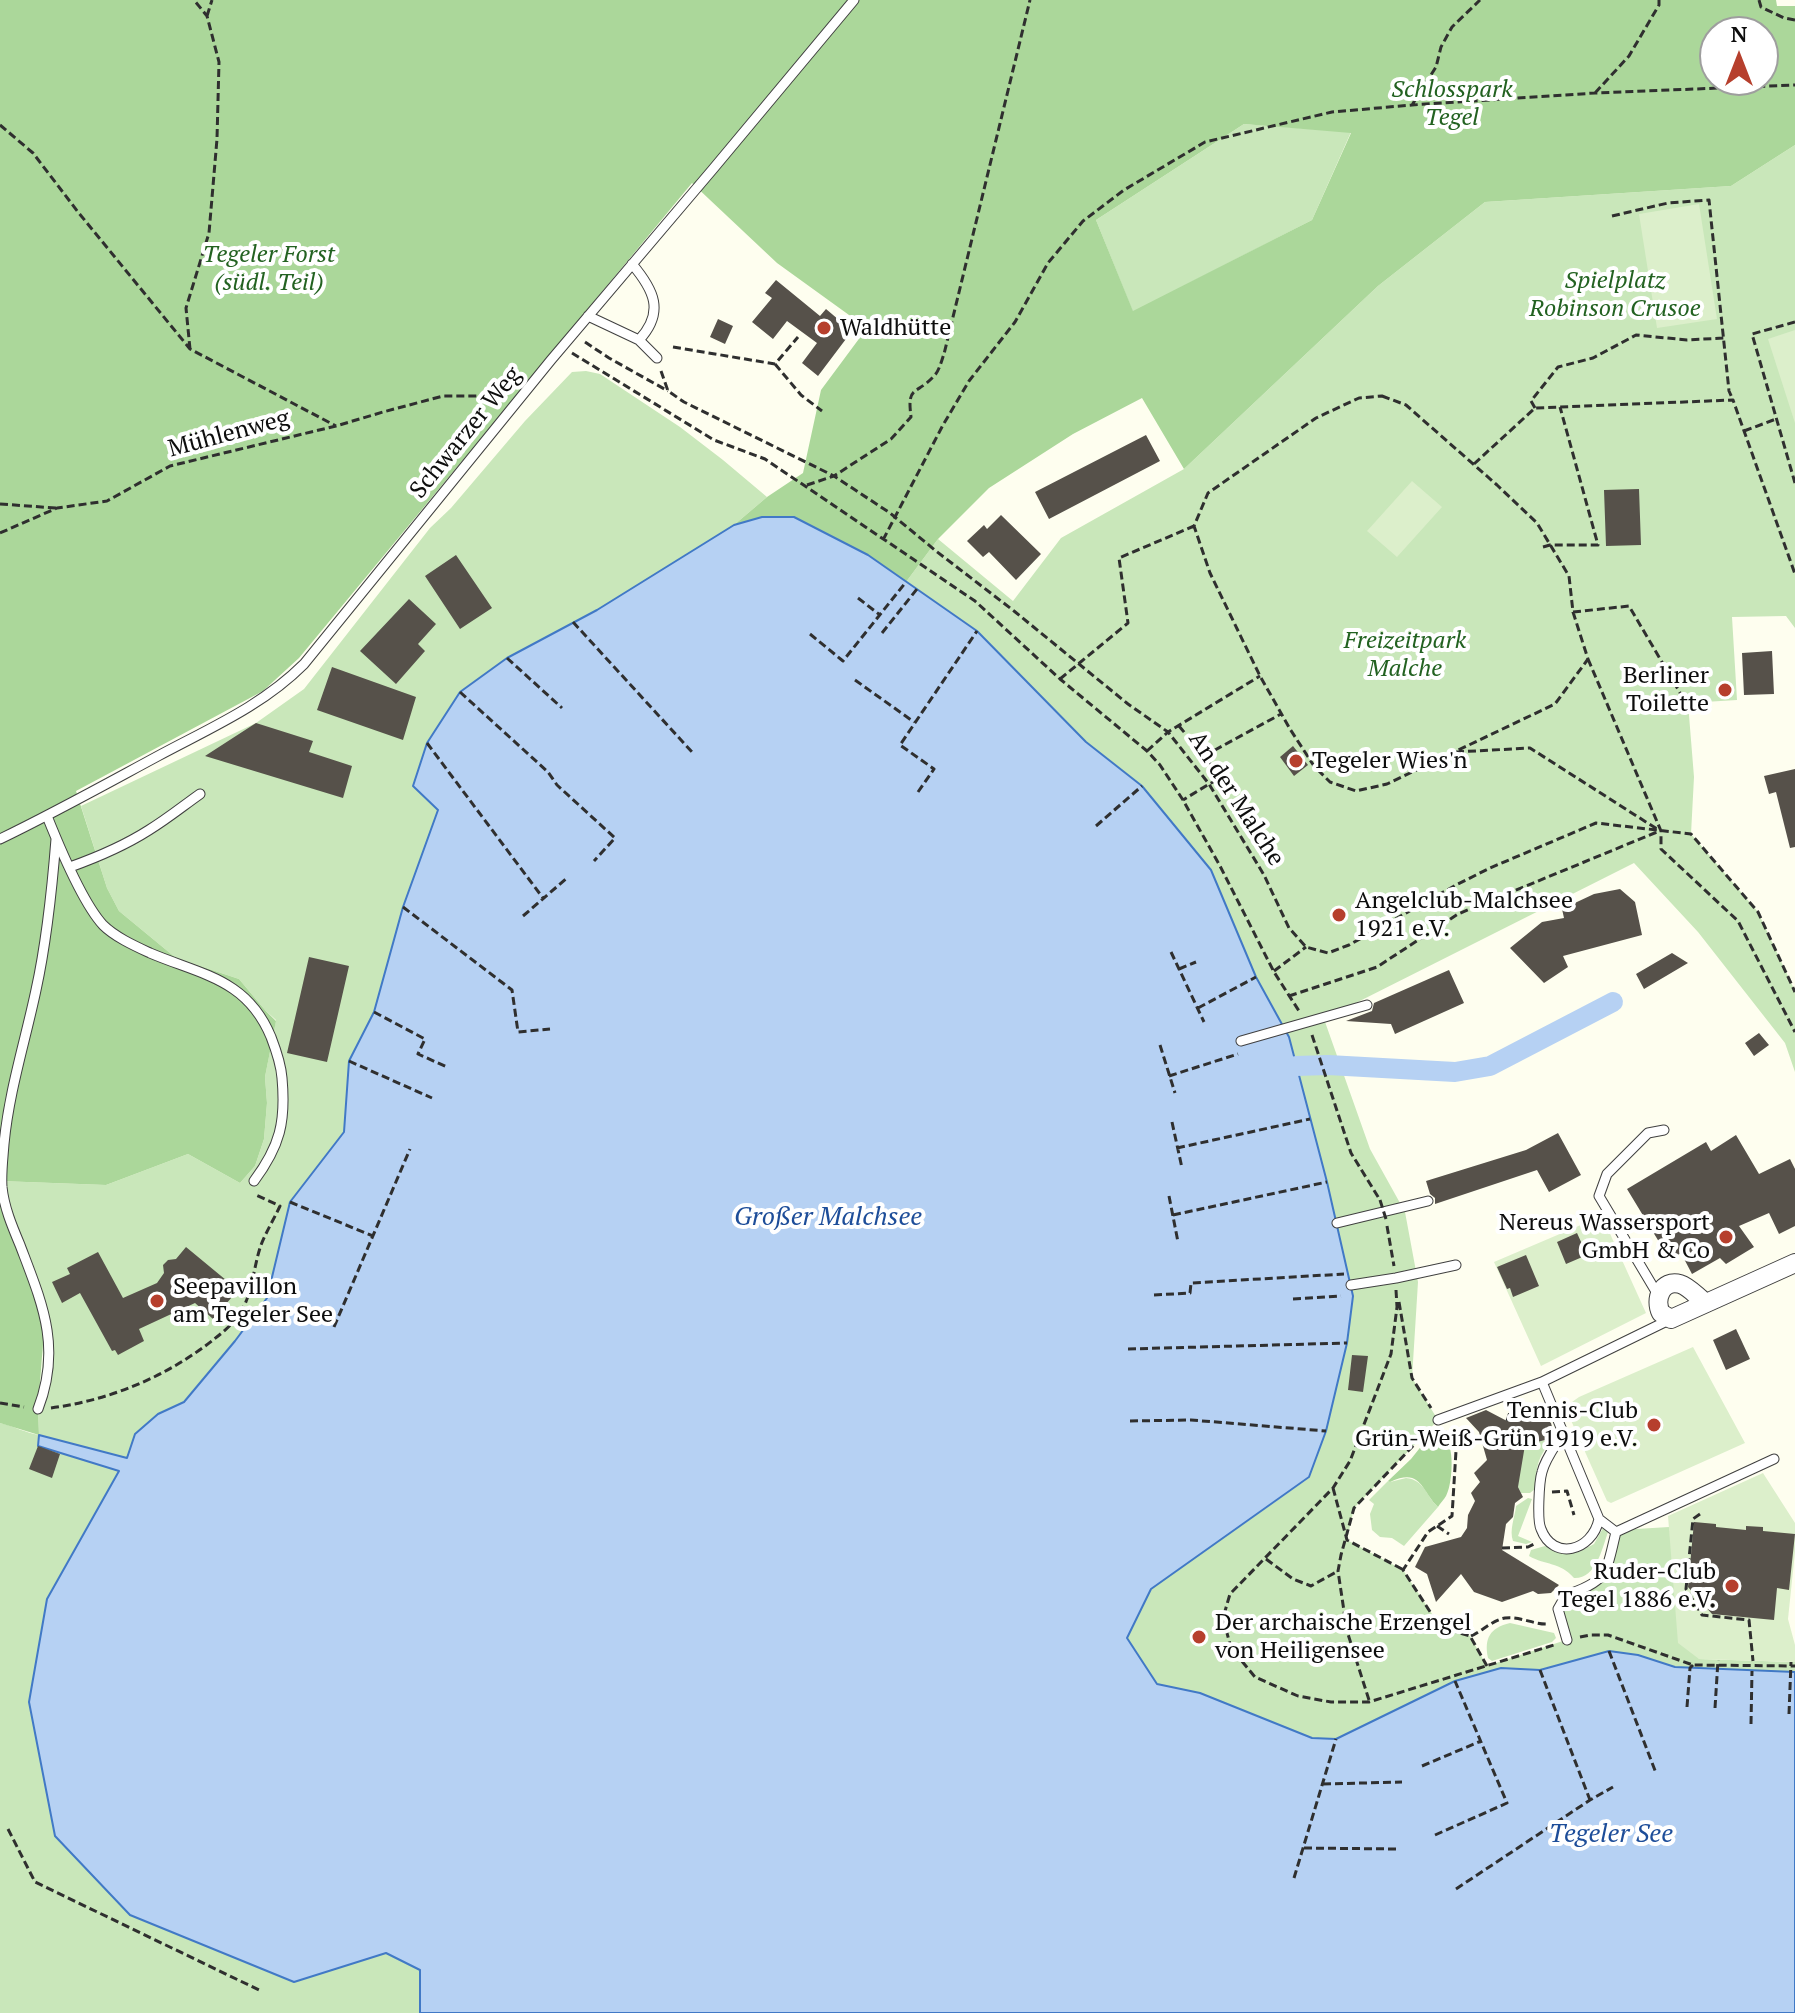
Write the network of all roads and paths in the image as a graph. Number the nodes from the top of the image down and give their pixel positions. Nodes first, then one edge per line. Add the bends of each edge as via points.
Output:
1 (194, 0) edge
2 (212, 0) edge
3 (854, 0) edge
4 (1030, 0) edge
5 (1480, 0) edge
6 (1659, 0) edge
7 (1759, 0) edge
8 (207, 16) junction
9 (1795, 20) edge
10 (1795, 85) edge
11 (1595, 93) junction
12 (1412, 105) junction
13 (0, 125) edge
14 (1612, 216) dead end
15 (632, 264) junction
16 (588, 316) junction
17 (1795, 322) edge
18 (573, 335) junction
19 (798, 337) dead end
20 (1724, 338) junction
21 (639, 340) junction
22 (673, 347) dead end
23 (190, 349) junction
24 (575, 355) dead end
25 (657, 358) joint
26 (775, 364) junction
27 (668, 391) junction
28 (1733, 400) junction
29 (496, 404) dead end
30 (1560, 407) junction
31 (1535, 408) junction
32 (822, 411) dead end
33 (1776, 419) junction
34 (336, 426) junction
35 (1744, 431) junction
36 (1474, 464) junction
37 (834, 476) junction
38 (1795, 483) edge
39 (805, 485) junction
40 (0, 504) edge
41 (57, 508) junction
42 (895, 516) junction
43 (1194, 526) junction
44 (0, 533) edge
45 (883, 540) junction
46 (1550, 545) junction
47 (1543, 547) dead end
48 (1795, 574) edge
49 (906, 582) dead end
50 (917, 589) dead end
51 (858, 598) dead end
52 (1573, 612) junction
53 (880, 615) junction
54 (573, 622) dead end
55 (977, 631) dead end
56 (882, 633) dead end
57 (810, 634) dead end
58 (507, 658) dead end
59 (1588, 659) junction
60 (1079, 663) junction
61 (1260, 676) junction
62 (1060, 679) junction
63 (855, 680) dead end
64 (460, 692) dead end
65 (562, 708) dead end
66 (1689, 708) dead end
67 (1281, 714) junction
68 (914, 722) junction
69 (1179, 726) junction
70 (1168, 732) junction
71 (427, 743) dead end
72 (1147, 751) junction
73 (692, 752) dead end
74 (1455, 752) junction
75 (1204, 756) junction
76 (1209, 784) junction
77 (1142, 786) dead end
78 (918, 792) dead end
79 (200, 794) dead end
80 (78, 798) junction
81 (61, 799) dead end
82 (1183, 800) junction
83 (47, 816) junction
84 (1096, 826) dead end
85 (1661, 831) junction
86 (0, 839) edge
87 (56, 839) junction
88 (594, 861) dead end
89 (70, 867) junction
90 (567, 878) dead end
91 (543, 898) junction
92 (403, 907) dead end
93 (523, 916) dead end
94 (1306, 947) junction
95 (1171, 952) dead end
96 (1196, 962) dead end
97 (1179, 969) junction
98 (1274, 972) junction
99 (1256, 977) dead end
100 (1795, 992) edge
101 (1367, 1005) dead end
102 (1198, 1008) junction
103 (374, 1012) dead end
104 (1204, 1022) dead end
105 (1306, 1022) junction
106 (550, 1029) dead end
107 (1795, 1032) edge
108 (1241, 1041) dead end
109 (1160, 1045) dead end
110 (1244, 1052) dead end
111 (349, 1061) dead end
112 (447, 1067) dead end
113 (1169, 1076) junction
114 (1175, 1093) dead end
115 (432, 1098) dead end
116 (1310, 1119) dead end
117 (1172, 1122) dead end
118 (1664, 1130) dead end
119 (1177, 1148) junction
120 (410, 1149) dead end
121 (1182, 1168) dead end
122 (254, 1181) dead end
123 (1327, 1182) dead end
124 (246, 1190) dead end
125 (1169, 1196) dead end
126 (1428, 1201) dead end
127 (290, 1202) dead end
128 (1173, 1215) junction
129 (1337, 1223) dead end
130 (373, 1236) junction
131 (1178, 1242) dead end
132 (1795, 1263) edge
133 (1456, 1265) dead end
134 (1348, 1274) dead end
135 (1396, 1278) junction
136 (1352, 1290) joint
137 (1154, 1295) dead end
138 (1658, 1296) junction
139 (1293, 1299) dead end
140 (1706, 1303) junction
141 (1671, 1319) junction
142 (334, 1327) dead end
143 (1347, 1343) dead end
144 (1128, 1349) dead end
145 (1542, 1382) junction
146 (0, 1403) edge
147 (1513, 1404) dead end
148 (38, 1409) junction
149 (1438, 1420) junction
150 (1130, 1421) dead end
151 (1507, 1421) dead end
152 (1326, 1431) dead end
153 (1563, 1433) junction
154 (1774, 1459) dead end
155 (1333, 1488) junction
156 (1561, 1492) dead end
157 (1700, 1514) dead end
158 (1574, 1515) dead end
159 (1599, 1519) junction
160 (1437, 1526) junction
161 (1616, 1532) junction
162 (1449, 1534) dead end
163 (1347, 1540) junction
164 (1538, 1543) dead end
165 (1502, 1548) dead end
166 (1266, 1559) junction
167 (1403, 1570) junction
168 (1338, 1571) junction
169 (1561, 1621) junction
170 (1470, 1636) junction
171 (1567, 1640) junction
172 (1609, 1651) dead end
173 (1753, 1661) dead end
174 (1718, 1663) junction
175 (1793, 1664) edge
176 (1693, 1665) junction
177 (1487, 1666) junction
178 (1540, 1670) dead end
179 (1752, 1671) dead end
180 (1455, 1681) dead end
181 (1369, 1702) junction
182 (1687, 1707) dead end
183 (1715, 1708) dead end
184 (1789, 1714) dead end
185 (1751, 1724) dead end
186 (1336, 1739) dead end
187 (1481, 1741) junction
188 (1422, 1766) dead end
189 (1656, 1773) dead end
190 (1402, 1782) dead end
191 (1323, 1784) junction
192 (1613, 1787) dead end
193 (1590, 1800) junction
194 (8, 1829) dead end
195 (1435, 1835) dead end
196 (1304, 1848) junction
197 (1399, 1849) dead end
198 (1294, 1878) dead end
199 (1456, 1889) dead end
200 (259, 1990) dead end

1 - 8 path
2 - 8 path
3 - 15 lane, Schwarzer Weg
4 - 37 path via 936,376 913,391 911,417 891,439
5 - 12 path via 1452,27 1436,67
6 - 11 path via 1629,56
7 - 9 path via 1761,7
8 - 23 path via 219,62 217,139 209,233 186,308
10 - 11 path
11 - 12 path
12 - 42 path via 1332,112 1205,142 1083,221 1048,263 1015,322 969,381
13 - 23 path via 33,153
14 - 20 path via 1709,200
15 - 16 lane, Schwarzer Weg
15 - 21 lane via 654,295 654,315
16 - 18 lane, Schwarzer Weg
16 - 21 lane
17 - 33 path via 1752,334
18 - 27 path, An der Malche
18 - 80 lane, Schwarzer Weg via 288,680 234,716
19 - 26 path
20 - 28 path
20 - 31 path via 1636,335 1593,358 1558,367 1531,401
21 - 25 lane
22 - 26 path
23 - 34 path
24 - 39 path via 714,440 765,459
25 - 27 path
26 - 32 path
27 - 37 path, An der Malche
28 - 30 path
28 - 35 path
29 - 34 path, Mühlenweg via 483,396 443,396
30 - 31 path
30 - 46 path via 1598,545
31 - 36 path
33 - 35 path
33 - 38 path
34 - 41 path, Mühlenweg via 170,466 107,501
35 - 48 path
36 - 43 path via 1406,405 1382,396 1359,398 1316,418 1208,493
36 - 46 path via 1537,523
37 - 39 path
37 - 42 path, An der Malche
39 - 45 path
40 - 41 path
41 - 44 path, Mühlenweg
42 - 45 path
42 - 60 path, An der Malche
43 - 60 path via 1119,558 1128,623
43 - 61 path via 1210,573
45 - 62 path via 975,601
46 - 47 path
46 - 52 path via 1569,576
49 - 53 path
50 - 56 path
51 - 53 path
52 - 59 path
52 - 66 path via 1629,606
53 - 57 path via 843,661
54 - 73 path
55 - 68 path
58 - 65 path
59 - 74 path via 1555,704
59 - 85 path
60 - 62 path
60 - 70 path, An der Malche
61 - 67 path
61 - 69 path
62 - 72 path
63 - 68 path
64 - 88 path via 615,838
67 - 74 path via 1314,766 1330,782 1356,791 1387,784
67 - 75 path
68 - 78 path via 900,745 934,769
69 - 70 path
69 - 75 path
70 - 72 path
70 - 76 path, An der Malche
71 - 91 path
72 - 82 path
74 - 85 path via 1530,748
75 - 76 path via 1222,778
76 - 82 path
76 - 94 path, An der Malche via 1289,928
77 - 84 path
79 - 89 lane via 141,835
80 - 81 lane
80 - 83 lane, Schwarzer Weg
82 - 98 path
83 - 86 lane, Schwarzer Weg
83 - 87 lane
85 - 94 path via 1596,823 1456,885 1349,945 1328,953
85 - 98 path via 1458,914 1377,967 1289,996
85 - 100 path via 1691,834 1758,912
85 - 107 path via 1661,849 1738,921
87 - 89 lane
87 - 148 lane via 47,928 9,1103 2,1167 7,1211 48,1333 46,1384
89 - 122 lane via 104,926 142,949 235,989 256,1008 277,1053 284,1107 277,1143
90 - 91 path
91 - 93 path
92 - 106 path via 512,990 518,1032
94 - 98 path
95 - 97 path
96 - 97 path
97 - 102 path
99 - 102 path
101 - 105 lane
102 - 104 path
103 - 112 path via 425,1039 418,1054
105 - 108 lane
105 - 135 path, bridge via 1351,1153 1380,1200
109 - 113 path
110 - 113 path
111 - 115 path
113 - 114 path
116 - 119 path
117 - 119 path
118 - 138 lane via 1648,1133 1607,1174 1599,1196
119 - 121 path
120 - 130 path
123 - 128 path
124 - 148 path via 280,1206 239,1316 188,1359 142,1384 72,1405
125 - 128 path
126 - 129 lane
127 - 130 path
128 - 131 path
130 - 142 path
132 - 140 street
133 - 135 lane
134 - 137 path via 1191,1283 1190,1293
135 - 136 lane
135 - 149 path via 1412,1378
135 - 155 path via 1391,1354 1350,1461
136 - 139 path
138 - 140 street via 1676,1283
138 - 141 street via 1661,1313
140 - 141 street
141 - 145 lane
143 - 144 path
145 - 149 lane
145 - 153 lane
146 - 148 path
147 - 151 path
149 - 160 path via 1456,1451 1452,1516
149 - 163 path via 1354,1508
150 - 152 path via 1191,1420
153 - 159 lane
153 - 159 lane via 1542,1472 1541,1532 1554,1545 1578,1547 1591,1539
154 - 161 lane
155 - 163 path
155 - 166 path
156 - 158 path via 1567,1491
157 - 173 path via 1693,1519 1686,1589 1702,1615 1749,1620
159 - 161 lane
160 - 162 path
160 - 167 path
161 - 169 lane via 1606,1572 1589,1587 1566,1595 1558,1609
163 - 167 path
163 - 168 path
164 - 165 path
166 - 168 path via 1311,1586
166 - 181 path via 1230,1594 1223,1618 1231,1648 1255,1677 1298,1696
167 - 170 path via 1440,1627
168 - 181 path via 1347,1631
169 - 170 path via 1547,1625 1506,1618
169 - 171 lane
170 - 177 path
171 - 176 path via 1608,1635
171 - 177 path
172 - 189 path
174 - 175 path
174 - 176 path
174 - 183 path
175 - 184 path
176 - 182 path
177 - 181 path
178 - 193 path
179 - 185 path
180 - 187 path
186 - 191 path
187 - 188 path
187 - 195 path via 1507,1803
190 - 191 path
191 - 196 path
192 - 193 path
193 - 199 path
194 - 200 path via 35,1882
196 - 197 path
196 - 198 path

